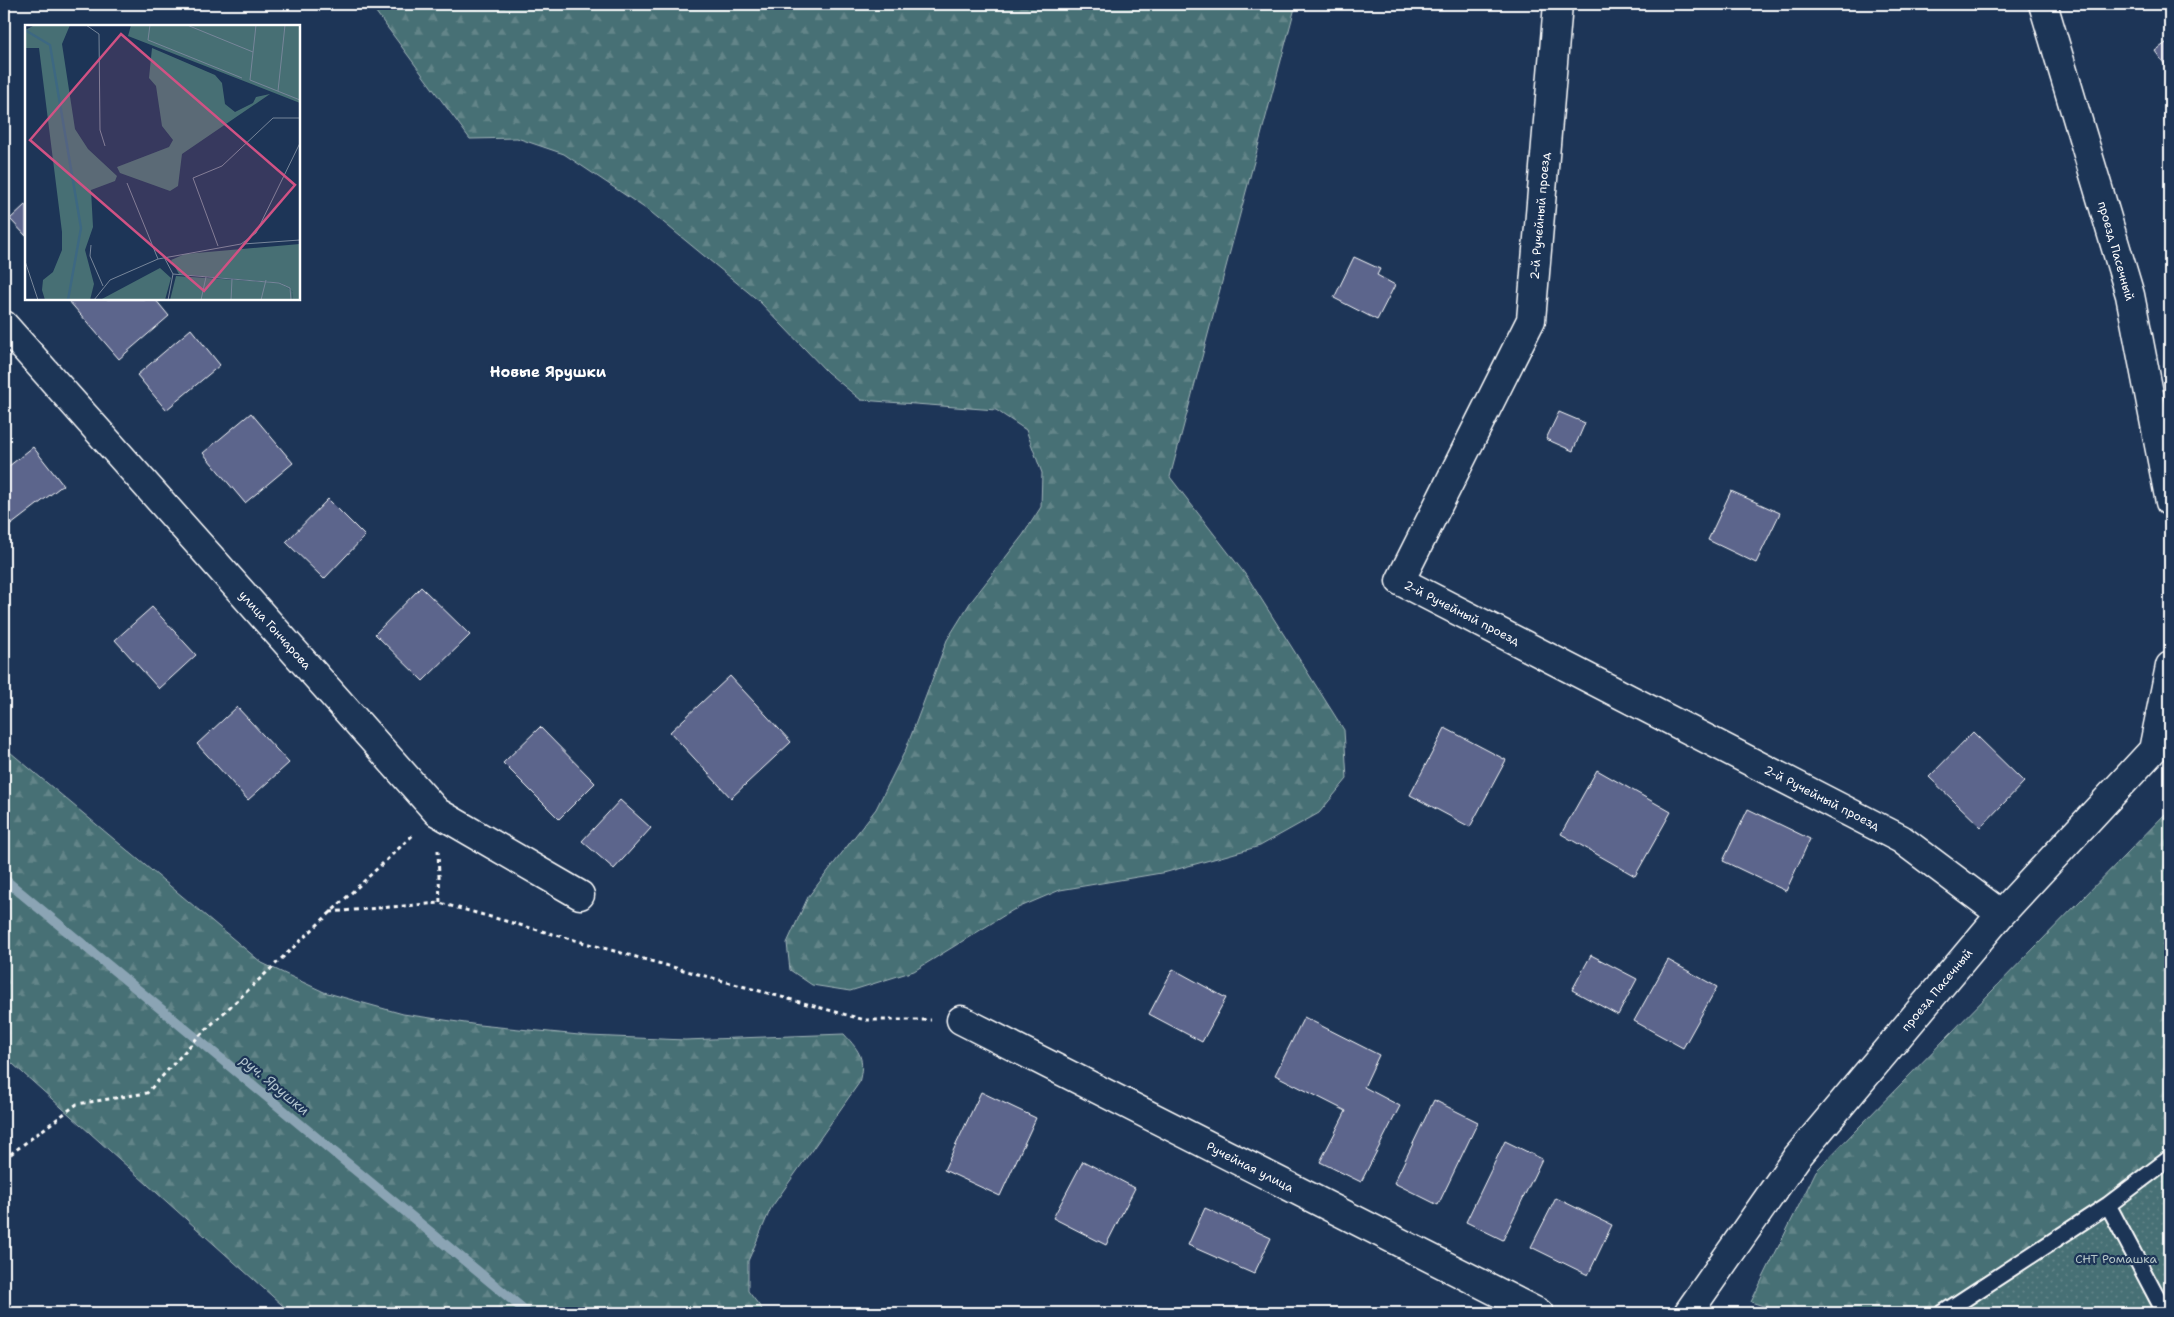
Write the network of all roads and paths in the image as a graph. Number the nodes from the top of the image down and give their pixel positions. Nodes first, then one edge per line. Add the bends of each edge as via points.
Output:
1 (1558, 4) edge
2 (2043, 4) edge
3 (4, 325) edge
4 (2170, 502) edge
5 (2170, 666) edge
6 (2162, 742) edge
7 (437, 812) junction
8 (580, 895) dead end
9 (440, 903) junction
10 (330, 912) junction
11 (2001, 914) junction
12 (961, 1020) joint
13 (2170, 1158) edge
14 (4, 1159) edge
15 (2108, 1204) junction
16 (1539, 1313) edge
17 (1688, 1313) edge
18 (1943, 1313) edge
19 (2165, 1313) edge

1 - 11 street, 2-й Ручейный проезд via 1530,320 1400,581 1901,838
2 - 4 street, проезд Пасечный via 2130,295
3 - 7 street, улица Гончарова
5 - 6 street, проезд Пасечный
6 - 11 street, проезд Пасечный
7 - 8 street, улица Гончарова
7 - 9 path
7 - 10 path
9 - 10 path
9 - 12 path via 865,1020
10 - 14 path via 197,1038 147,1093 77,1104
11 - 17 street, проезд Пасечный via 1797,1157
12 - 16 street, Ручейная улица
13 - 15 lane
15 - 18 lane
15 - 19 lane

